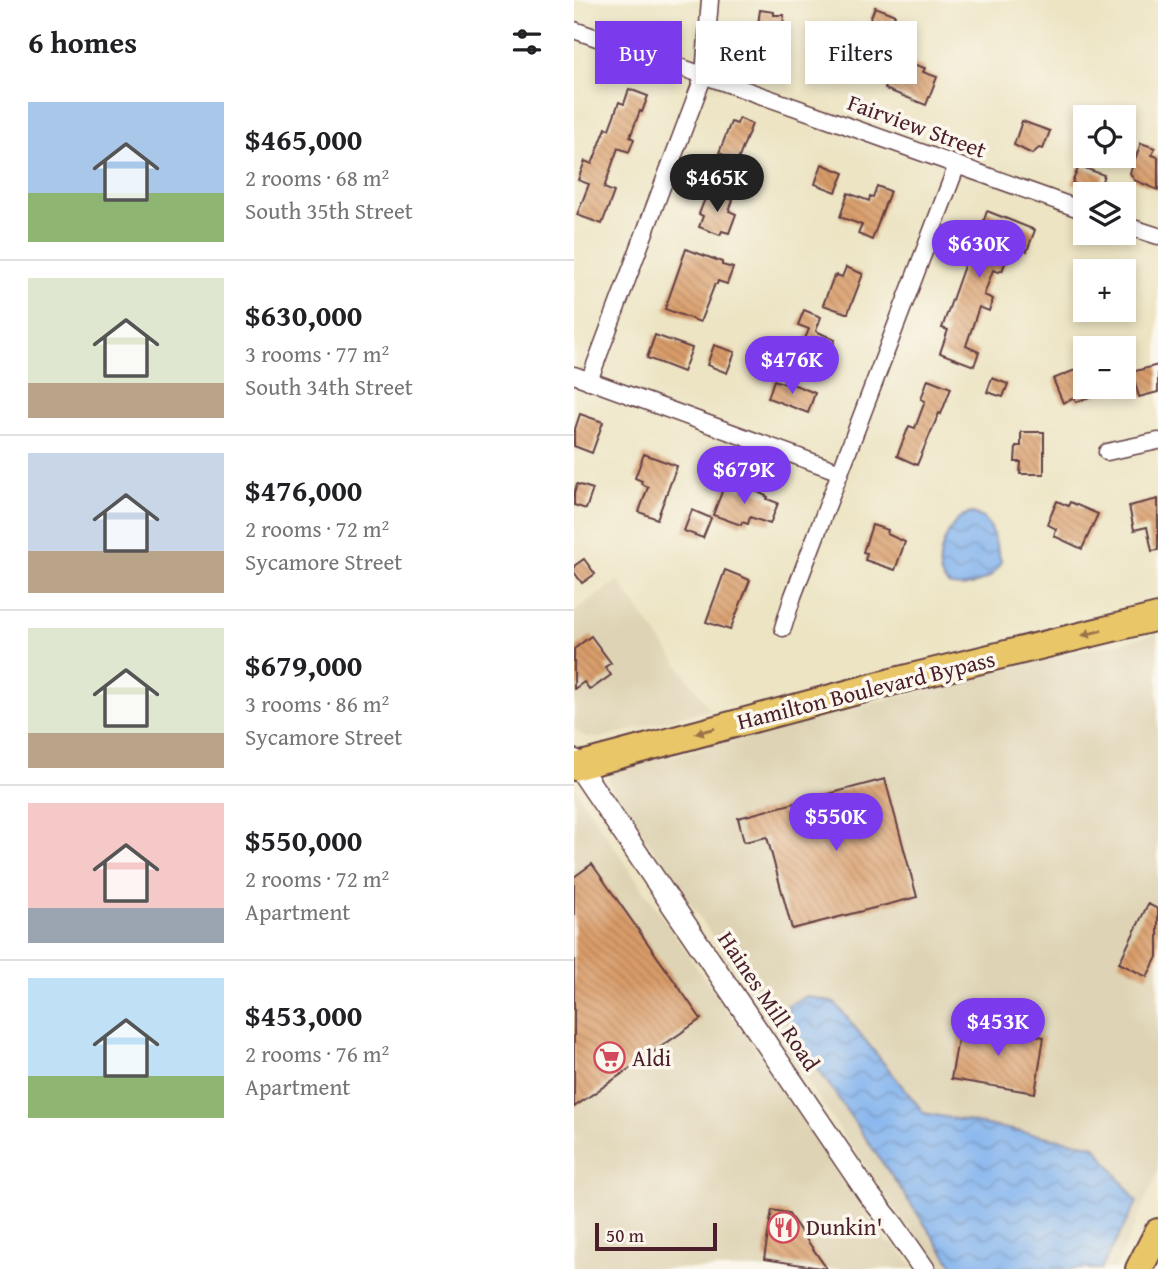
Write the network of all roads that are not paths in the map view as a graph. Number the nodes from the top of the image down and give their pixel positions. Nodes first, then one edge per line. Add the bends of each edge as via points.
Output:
1 (710, 0) edge
2 (708, 21) edge
3 (574, 30) edge
4 (696, 72) edge
5 (700, 84) edge
6 (729, 84) edge
7 (957, 165) junction
8 (1073, 207) edge
9 (1136, 229) edge
10 (1158, 236) edge
11 (581, 378) edge
12 (1158, 441) edge
13 (1107, 452) dead end
14 (840, 472) junction
15 (1158, 617) edge
16 (783, 628) dead end
17 (575, 764) edge
18 (1158, 1232) edge
19 (924, 1269) edge
20 (1139, 1269) edge

1 - 2 street
3 - 4 street, Fairview Street
5 - 11 street
6 - 7 street, Fairview Street
7 - 8 street, Fairview Street
7 - 14 street
9 - 10 street
11 - 14 street
12 - 13 street
14 - 16 street
15 -> 17 main road, Hamilton Boulevard Bypass
17 - 19 street, Haines Mill Road
18 - 20 main road

